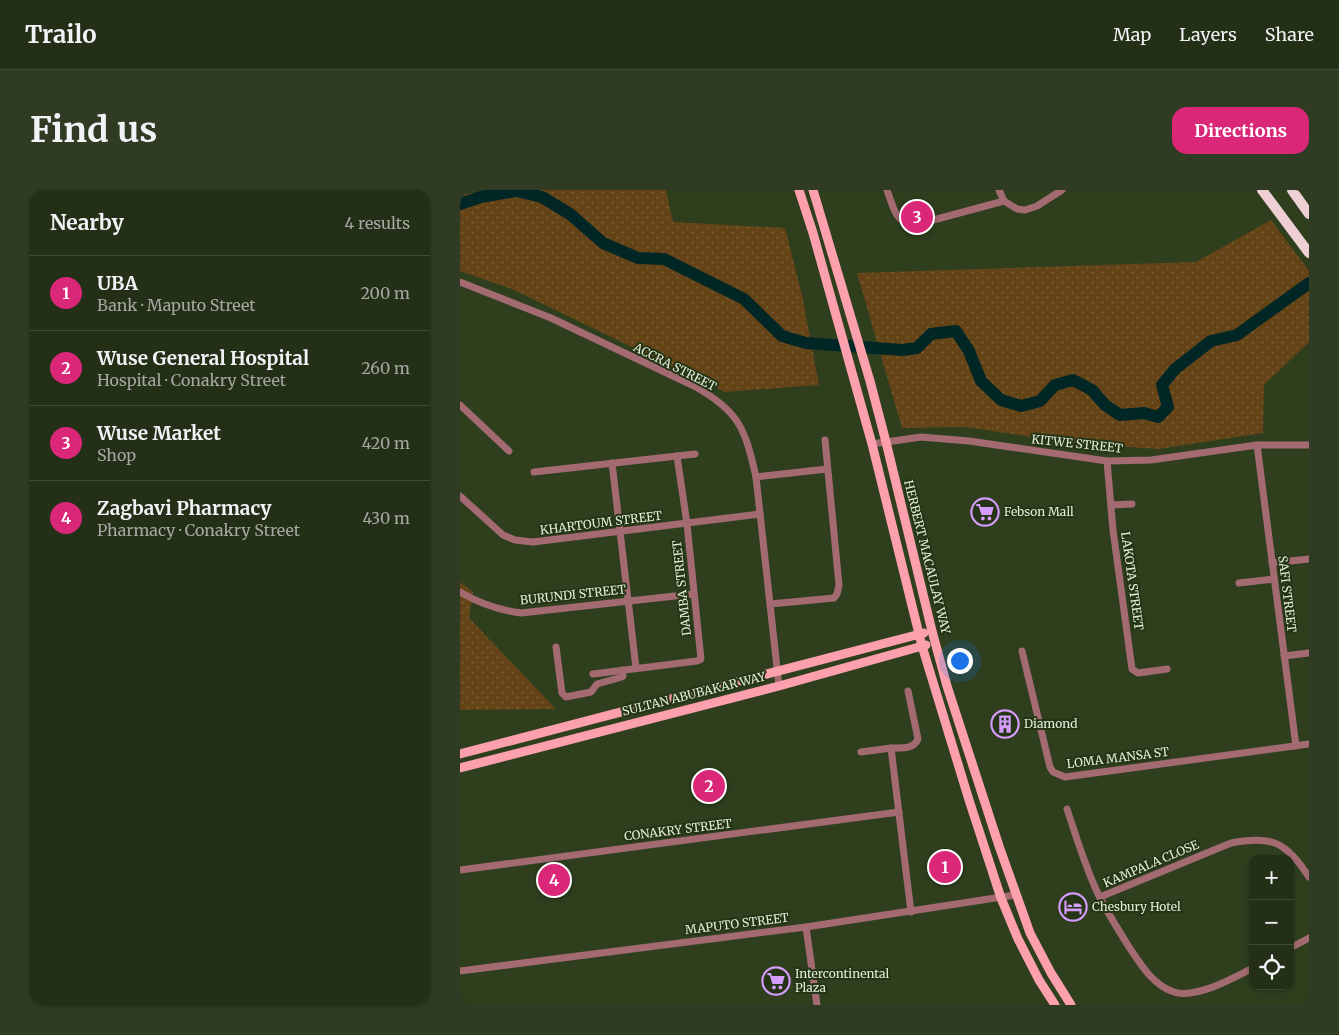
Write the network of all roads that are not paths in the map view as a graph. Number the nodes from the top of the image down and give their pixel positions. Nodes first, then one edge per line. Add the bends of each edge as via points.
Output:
1 (799, 190) edge
2 (813, 190) edge
3 (887, 190) edge
4 (999, 190) edge
5 (1062, 190) edge
6 (1262, 190) edge
7 (1292, 190) edge
8 (1004, 201) junction
9 (1307, 211) edge
10 (1309, 253) edge
11 (460, 282) edge
12 (460, 404) edge
13 (825, 440) dead end
14 (886, 442) junction
15 (872, 444) junction
16 (1257, 445) junction
17 (1309, 446) edge
18 (509, 451) dead end
19 (695, 454) dead end
20 (677, 456) junction
21 (1108, 461) junction
22 (612, 463) junction
23 (827, 469) junction
24 (534, 472) dead end
25 (756, 476) junction
26 (460, 496) edge
27 (1132, 504) dead end
28 (1111, 505) junction
29 (760, 514) junction
30 (687, 524) junction
31 (620, 532) junction
32 (1309, 559) edge
33 (1272, 563) junction
34 (1274, 579) junction
35 (1239, 583) dead end
36 (460, 592) edge
37 (693, 594) junction
38 (628, 601) junction
39 (770, 604) junction
40 (932, 631) junction
41 (918, 635) junction
42 (934, 643) junction
43 (922, 646) junction
44 (556, 648) dead end
45 (1022, 651) dead end
46 (1309, 653) edge
47 (1284, 656) junction
48 (636, 668) junction
49 (1167, 669) dead end
50 (622, 670) junction
51 (777, 672) junction
52 (593, 674) dead end
53 (779, 686) junction
54 (908, 691) dead end
55 (1309, 744) edge
56 (1296, 746) junction
57 (891, 748) junction
58 (861, 752) dead end
59 (460, 754) edge
60 (460, 768) edge
61 (1068, 809) dead end
62 (899, 812) junction
63 (460, 870) edge
64 (1309, 877) edge
65 (1015, 895) junction
66 (1001, 898) junction
67 (1100, 898) junction
68 (911, 912) junction
69 (806, 927) junction
70 (1309, 938) edge
71 (1294, 946) edge
72 (1249, 970) edge
73 (460, 971) edge
74 (817, 1005) edge
75 (1055, 1005) edge
76 (1071, 1005) edge

1 - 15 main road
2 - 14 main road, HERBERT MACAULAY WAY
3 - 8 street via 901,222 911,226
4 - 8 street
5 - 8 street via 1025,210
6 - 10 highway
7 - 9 highway
11 - 25 street, ACCRA STREET via 550,318 711,395 741,426
12 - 18 street
13 - 23 street
14 - 15 street, KITWE STREET
14 - 21 street, KITWE STREET via 921,437 969,441
14 - 40 main road, HERBERT MACAULAY WAY
15 - 41 main road
16 - 17 street, KITWE STREET
16 - 21 street, KITWE STREET via 1151,460
16 - 33 street, SAFI STREET
19 - 20 street
20 - 22 street
20 - 30 street, DAMBA STREET
21 - 28 street, LAKOTA STREET
22 - 24 street
22 - 31 street
23 - 25 street
23 - 39 street via 837,594 834,598
25 - 29 street, ACCRA STREET
26 - 31 street, KHARTOUM STREET via 504,536 514,540 533,542
27 - 28 street
28 - 49 street, LAKOTA STREET via 1132,669 1138,672
29 - 30 street, KHARTOUM STREET
29 - 39 street, ACCRA STREET
30 - 31 street, KHARTOUM STREET
30 - 37 street, DAMBA STREET
31 - 38 street
32 - 33 street
33 - 34 street, SAFI STREET
34 - 35 street
34 - 47 street, SAFI STREET
36 - 38 street, BURUNDI STREET via 478,603 521,613
37 - 38 street, BURUNDI STREET
37 - 48 street, DAMBA STREET via 701,659
38 - 48 street
39 - 51 street, ACCRA STREET
40 - 41 main road, SULTAN ABUBAKAR WAY
40 - 42 main road, HERBERT MACAULAY WAY
41 - 43 main road
41 - 51 main road, SULTAN ABUBAKAR WAY
42 - 43 main road, SULTAN ABUBAKAR WAY
42 - 65 main road, HERBERT MACAULAY WAY
43 - 53 main road, SULTAN ABUBAKAR WAY
43 - 66 main road
44 - 50 street via 562,693 566,697 591,692 596,684 622,677
45 - 56 street, LOMA MANSA ST via 1050,767 1059,775 1065,777
46 - 47 street
47 - 56 street, SAFI STREET
48 - 50 street
50 - 52 street
51 - 53 street, ACCRA STREET
51 - 59 main road, SULTAN ABUBAKAR WAY
53 - 60 main road, SULTAN ABUBAKAR WAY
54 - 57 street via 918,739 910,747
55 - 56 street, LOMA MANSA ST
57 - 58 street
57 - 62 street
61 - 67 street
62 - 63 street, CONAKRY STREET
62 - 68 street
64 - 67 street, KAMPALA CLOSE via 1285,848 1268,840 1249,839 1231,843
65 - 66 street, MAPUTO STREET
65 - 76 main road, HERBERT MACAULAY WAY via 1030,934
66 - 68 street, MAPUTO STREET
66 - 75 main road via 1022,947
67 - 72 street, KAMPALA CLOSE via 1140,964 1156,982 1174,992 1202,991 1222,985
68 - 69 street, MAPUTO STREET
69 - 73 street, MAPUTO STREET
69 - 74 street
70 - 71 street

